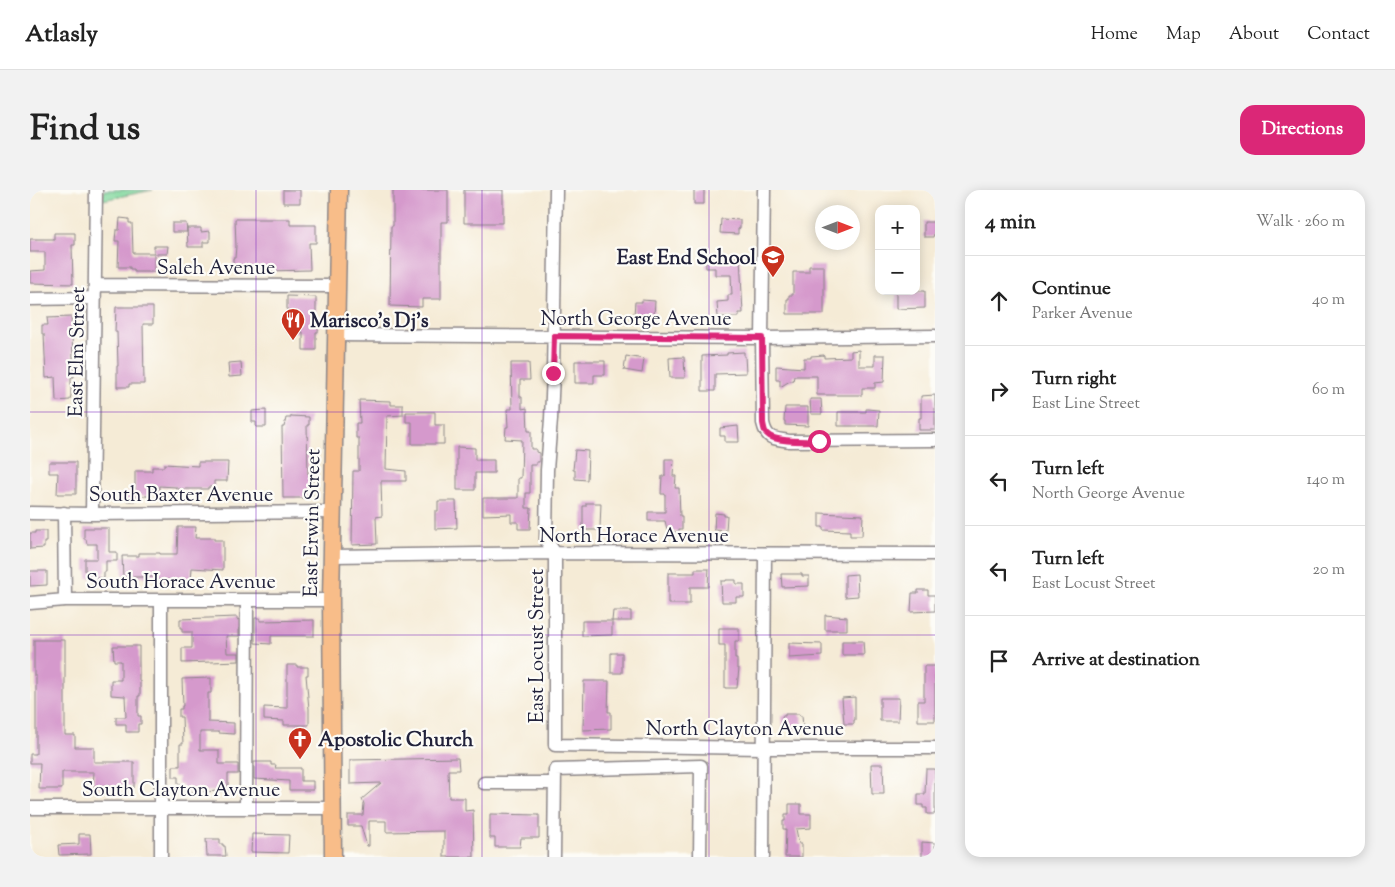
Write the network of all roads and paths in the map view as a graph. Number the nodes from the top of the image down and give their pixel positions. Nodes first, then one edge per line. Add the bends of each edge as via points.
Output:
1 (96, 190) edge
2 (339, 190) edge
3 (556, 190) edge
4 (764, 190) edge
5 (95, 285) junction
6 (336, 286) junction
7 (95, 298) junction
8 (30, 299) edge
9 (336, 335) junction
10 (554, 336) junction
11 (935, 336) edge
12 (762, 338) junction
13 (935, 440) edge
14 (333, 512) junction
15 (30, 513) edge
16 (64, 513) junction
17 (92, 514) junction
18 (555, 553) junction
19 (765, 554) junction
20 (935, 554) edge
21 (333, 556) junction
22 (65, 600) junction
23 (161, 600) junction
24 (247, 600) junction
25 (331, 600) junction
26 (30, 603) edge
27 (555, 745) joint
28 (764, 748) junction
29 (935, 748) edge
30 (484, 782) dead end
31 (554, 783) junction
32 (30, 808) edge
33 (161, 808) junction
34 (246, 808) junction
35 (333, 808) junction
36 (161, 857) edge
37 (333, 857) edge
38 (554, 857) edge
39 (700, 857) edge
40 (763, 857) edge

1 - 5 street, East Elm Street
2 - 6 main road, East Erwin Street
3 - 10 street, East Locust Street
4 - 12 street
5 - 6 street, Saleh Avenue
5 - 7 street, East Elm Street
6 - 9 main road, East Erwin Street
7 - 8 street
7 - 17 street, East Elm Street
9 - 10 street, North George Avenue
9 - 14 main road, East Erwin Street
10 - 12 street, North George Avenue
10 - 18 street, East Locust Street via 546,540
11 - 12 street, North George Avenue
12 - 13 street via 763,423 769,436 789,441
14 - 17 street, South Baxter Avenue
14 - 21 main road, East Erwin Street
15 - 16 street, South Baxter Avenue
16 - 17 street, South Baxter Avenue
16 - 22 street
18 - 19 street, North Horace Avenue
18 - 21 street, North Horace Avenue
18 - 27 street, East Locust Street
19 - 20 street, North Horace Avenue
19 - 28 street
21 - 25 main road, East Erwin Street
22 - 23 street, South Horace Avenue
22 - 26 street, South Horace Avenue
23 - 24 street, South Horace Avenue
23 - 33 street
24 - 25 street, South Horace Avenue
24 - 34 street
25 - 35 main road, East Erwin Street
27 - 28 street, North Clayton Avenue
28 - 29 street, North Clayton Avenue
28 - 40 street
30 - 31 street
31 - 38 street
31 - 39 street via 554,770 701,766
32 - 33 street, South Clayton Avenue
33 - 34 street, South Clayton Avenue
33 - 36 street
34 - 35 street, South Clayton Avenue
35 - 37 main road, East Erwin Street

